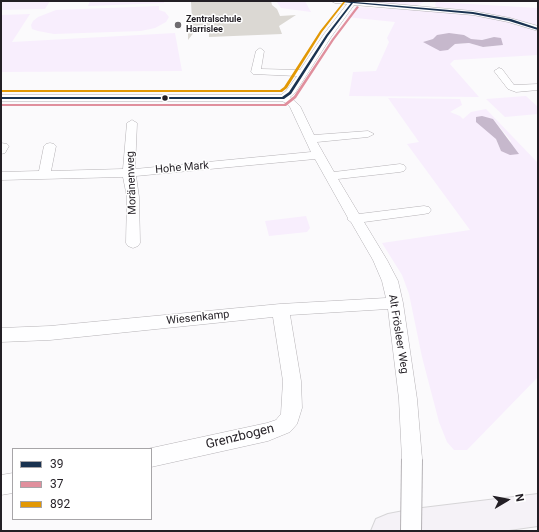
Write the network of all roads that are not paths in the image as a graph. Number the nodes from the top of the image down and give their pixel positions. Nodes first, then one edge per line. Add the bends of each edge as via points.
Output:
1 (335, 1) edge
2 (353, 2) edge
3 (428, 5) edge
4 (538, 29) edge
5 (260, 51) dead end
6 (499, 71) dead end
7 (302, 73) junction
8 (538, 87) edge
9 (1, 89) edge
10 (1, 98) edge
11 (283, 98) junction
12 (187, 99) junction
13 (132, 123) dead end
14 (368, 134) dead end
15 (310, 139) junction
16 (50, 146) dead end
17 (319, 155) junction
18 (400, 168) dead end
19 (130, 172) junction
20 (44, 175) junction
21 (1, 176) edge
22 (330, 176) junction
23 (424, 210) dead end
24 (354, 219) junction
25 (133, 243) dead end
26 (395, 303) junction
27 (280, 310) junction
28 (1, 335) edge
29 (152, 457) edge
30 (12, 483) edge
31 (1, 485) edge
32 (538, 510) edge
33 (388, 531) edge
34 (411, 531) edge

1 - 2 street
2 - 3 street
2 - 7 street
3 - 4 street via 488,15
5 - 7 street via 256,72
6 - 8 street via 511,87
7 - 11 street via 290,93
9 - 12 street via 154,91 169,92
10 - 12 street
11 - 12 street
11 - 15 street, Alt Frösleer Weg via 295,106
13 - 19 street, Moränenweg
14 - 15 street
15 - 17 street, Alt Frösleer Weg
16 - 20 street
17 - 19 street, Hohe Mark
17 - 22 street, Alt Frösleer Weg
18 - 22 street
19 - 20 street, Hohe Mark
19 - 25 street, Moränenweg
20 - 21 street, Hohe Mark
22 - 24 street, Alt Frösleer Weg
23 - 24 street
24 - 26 street, Alt Frösleer Weg via 380,260 390,281
26 - 27 street, Wiesenkamp
26 - 34 street, Alt Frösleer Weg, bridge via 408,399 412,459
27 - 28 street, Wiesenkamp via 50,333
27 - 29 street, Grenzbogen via 292,381 290,418 282,426 268,432
30 - 31 street
32 - 33 highway

